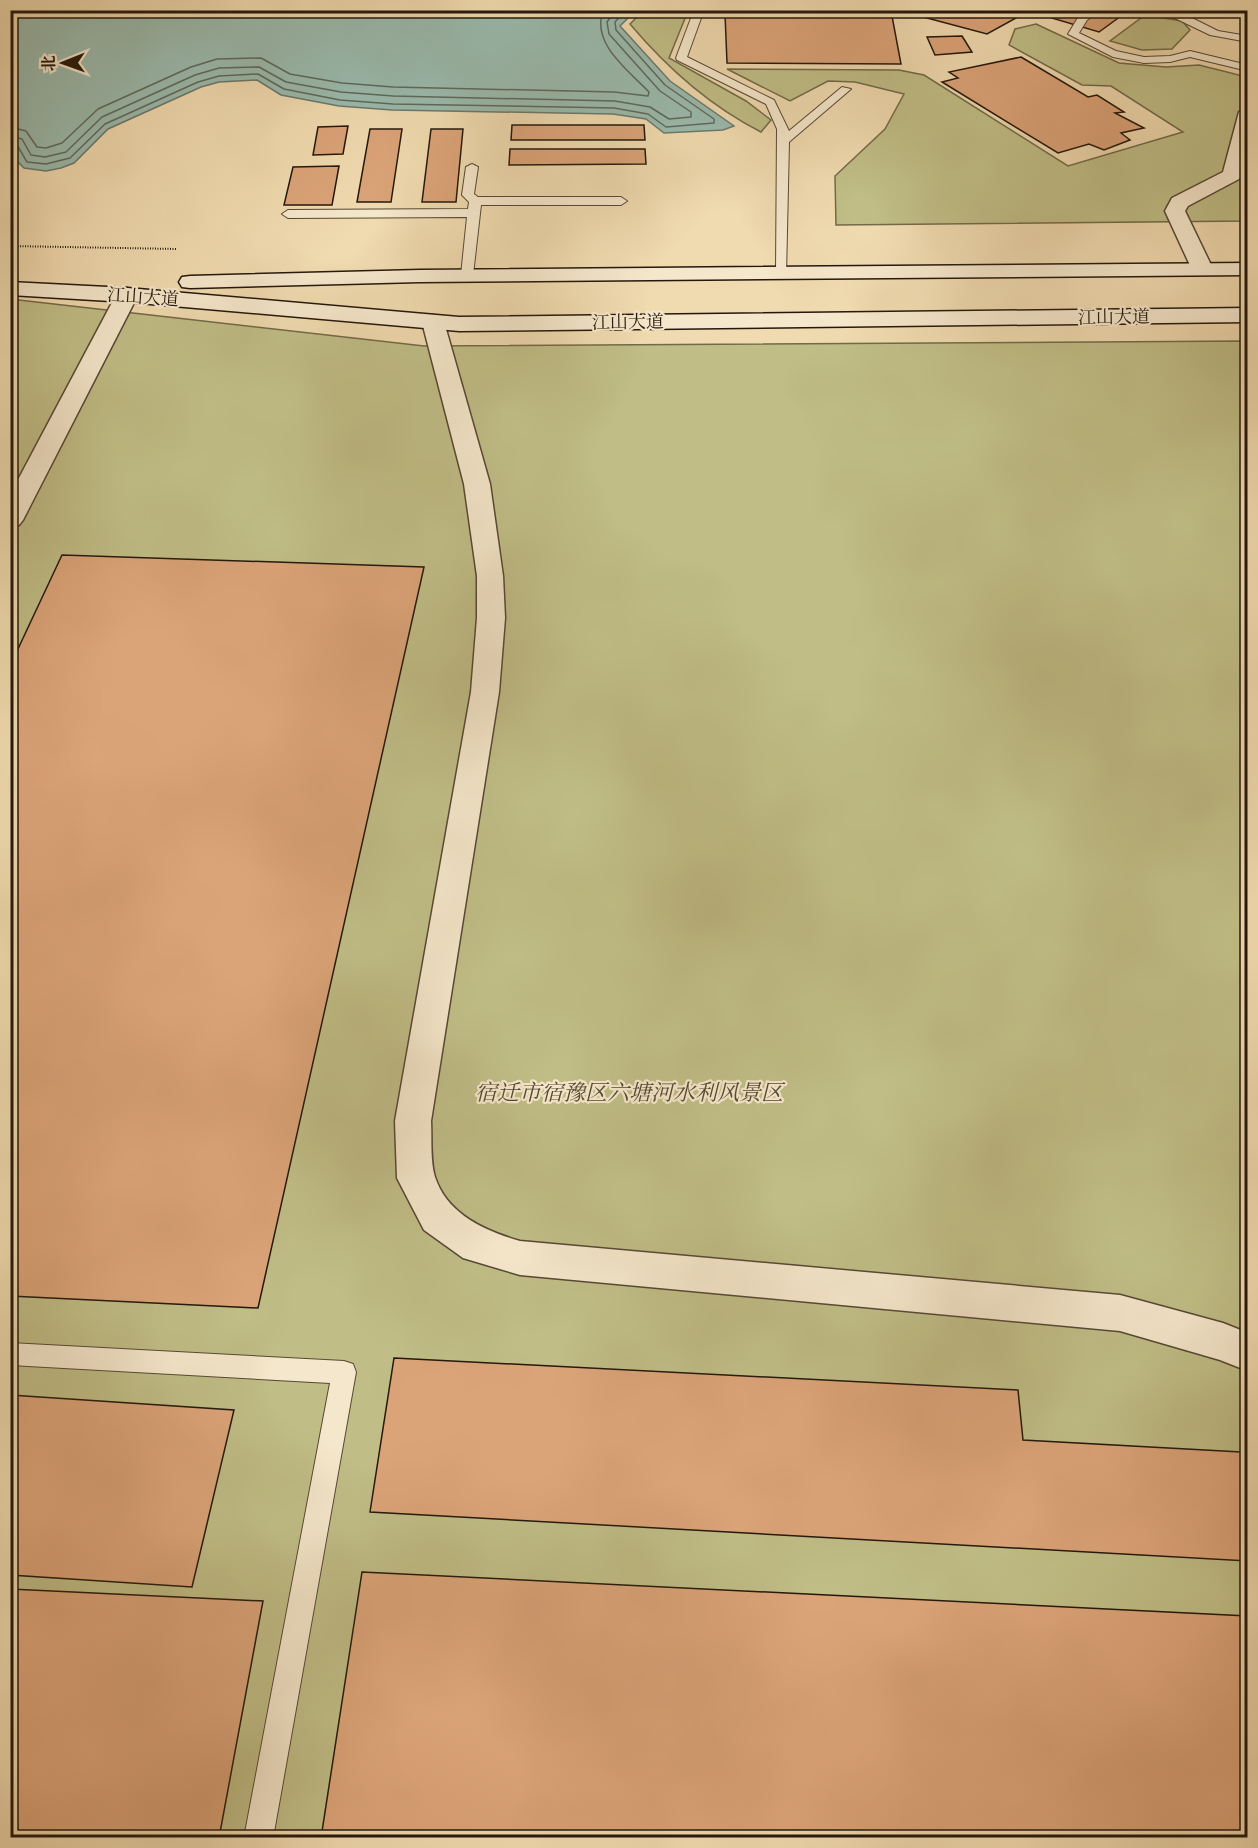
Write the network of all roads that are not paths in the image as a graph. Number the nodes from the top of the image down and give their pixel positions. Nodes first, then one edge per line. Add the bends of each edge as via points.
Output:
1 (699, 10) edge
2 (1097, 10) edge
3 (1163, 10) edge
4 (1248, 39) edge
5 (1200, 42) junction
6 (1248, 68) edge
7 (846, 89) dead end
8 (1248, 112) edge
9 (781, 143) junction
10 (472, 167) dead end
11 (621, 201) dead end
12 (474, 207) junction
13 (288, 214) dead end
14 (1248, 268) edge
15 (1202, 269) junction
16 (782, 273) junction
17 (467, 275) junction
18 (10, 288) edge
19 (127, 295) junction
20 (1248, 315) edge
21 (433, 322) junction
22 (10, 520) edge
23 (1248, 1352) edge
24 (10, 1354) edge
25 (258, 1838) edge

1 - 9 lane via 681,58 770,102 783,129
2 - 5 lane via 1083,18 1073,34 1113,54 1144,60 1170,59
3 - 5 lane via 1195,17
4 - 5 lane
5 - 6 lane
7 - 9 lane
8 - 15 main road via 1232,175 1179,202 1175,210
9 - 16 lane
10 - 12 lane via 468,195
11 - 12 lane
12 - 13 lane
12 - 17 lane
14 - 15 main road, 江山大道
15 - 16 main road, 江山大道
16 - 17 main road, 江山大道
17 - 18 main road, 江山大道
18 - 19 main road, 江山大道
19 - 21 main road, 江山大道
19 - 22 main road
20 - 21 main road, 江山大道
21 - 23 main road via 477,484 490,576 491,618 485,692 413,1121 416,1178 438,1218 477,1246 520,1258 1120,1313
24 - 25 lane via 344,1372

